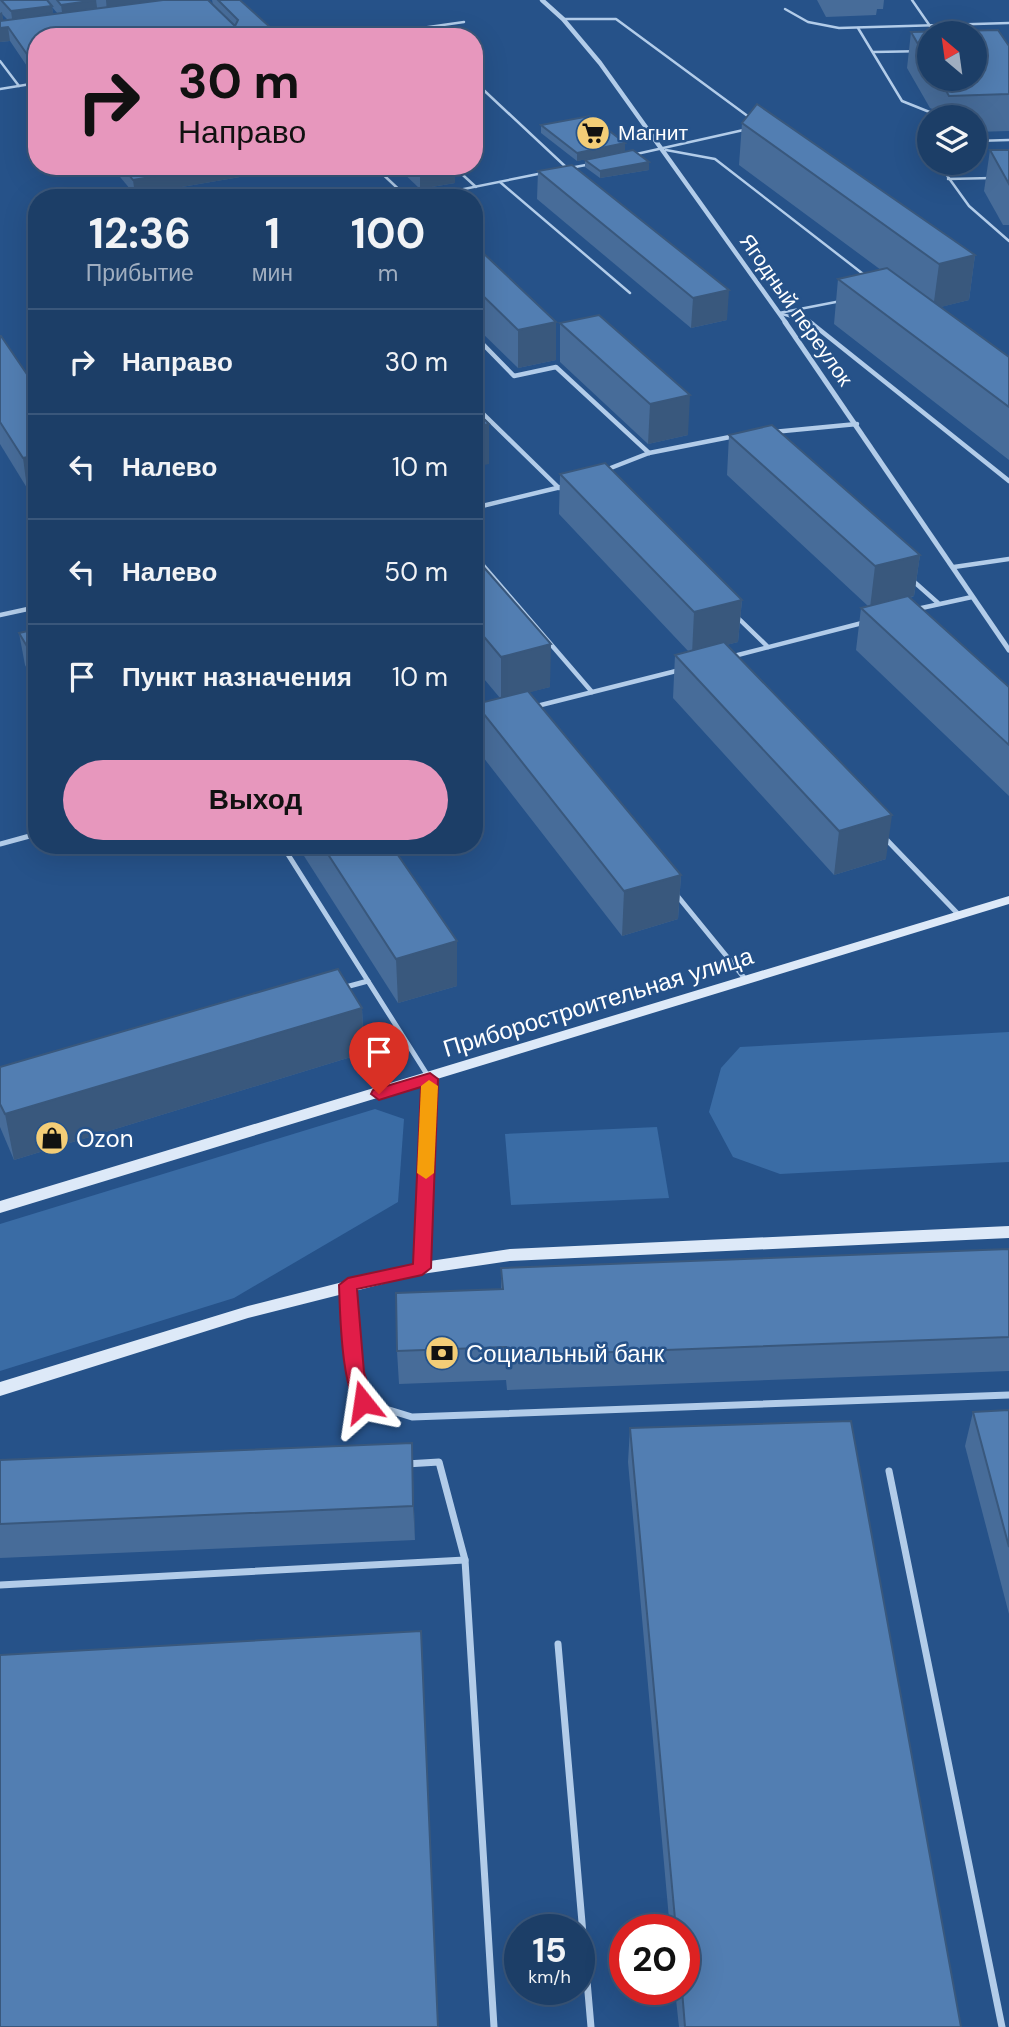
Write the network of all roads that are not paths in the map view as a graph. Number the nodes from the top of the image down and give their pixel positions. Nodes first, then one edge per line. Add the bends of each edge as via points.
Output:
1 (542, 0) edge
2 (912, 0) edge
3 (785, 9) dead end
4 (563, 19) junction
5 (927, 21) edge
6 (464, 22) dead end
7 (1009, 23) edge
8 (987, 24) edge
9 (991, 24) junction
10 (917, 26) edge
11 (418, 28) edge
12 (858, 28) junction
13 (997, 32) edge
14 (917, 51) edge
15 (873, 52) junction
16 (0, 61) edge
17 (28, 84) edge
18 (19, 86) junction
19 (0, 89) edge
20 (483, 89) edge
21 (917, 107) edge
22 (761, 126) edge
23 (751, 128) edge
24 (1009, 140) edge
25 (987, 141) edge
26 (663, 149) junction
27 (620, 158) edge
28 (594, 163) edge
29 (567, 168) junction
30 (384, 175) edge
31 (463, 175) edge
32 (946, 175) edge
33 (997, 177) edge
34 (948, 179) junction
35 (500, 182) junction
36 (476, 187) junction
37 (398, 189) edge
38 (466, 189) edge
39 (1009, 241) edge
40 (869, 278) edge
41 (630, 293) dead end
42 (850, 300) edge
43 (779, 313) junction
44 (483, 344) edge
45 (483, 414) edge
46 (857, 424) junction
47 (763, 433) edge
48 (739, 436) edge
49 (649, 453) junction
50 (601, 472) edge
51 (1009, 481) edge
52 (570, 484) edge
53 (559, 488) junction
54 (483, 506) edge
55 (1009, 559) edge
56 (483, 565) edge
57 (954, 567) junction
58 (908, 577) edge
59 (972, 597) junction
60 (938, 603) junction
61 (28, 609) edge
62 (729, 609) edge
63 (913, 610) edge
64 (0, 615) edge
65 (874, 620) edge
66 (1006, 644) edge
67 (768, 647) junction
68 (1009, 650) edge
69 (728, 657) edge
70 (690, 667) edge
71 (592, 692) junction
72 (525, 709) edge
73 (878, 830) edge
74 (28, 836) edge
75 (0, 844) edge
76 (288, 854) edge
77 (672, 889) edge
78 (1009, 900) edge
79 (959, 915) junction
80 (746, 980) junction
81 (368, 981) junction
82 (328, 992) edge
83 (430, 1079) junction
84 (0, 1207) edge
85 (1009, 1233) edge
86 (422, 1268) junction
87 (348, 1285) junction
88 (0, 1389) edge
89 (1009, 1395) edge
90 (397, 1464) edge
91 (889, 1471) dead end
92 (465, 1560) junction
93 (0, 1585) edge
94 (558, 1644) dead end
95 (494, 2027) edge
96 (591, 2027) edge
97 (1002, 2027) edge

1 - 4 street, Ягодный переулок
2 - 5 lane
3 - 12 lane via 808,22
4 - 22 lane via 616,19
4 - 26 street, Ягодный переулок
6 - 11 lane
7 - 9 lane
8 - 9 lane
9 - 13 lane
10 - 12 lane
12 - 15 lane
14 - 15 lane
15 - 21 lane via 902,101
16 - 18 lane
17 - 18 lane
18 - 19 lane
20 - 29 lane
23 - 26 lane
24 - 25 lane
26 - 27 lane
26 - 40 lane via 715,159
26 - 43 street, Ягодный переулок
28 - 29 lane
29 - 35 lane
30 - 37 lane
31 - 36 lane
32 - 34 lane
33 - 34 lane
34 - 39 lane via 993,232
35 - 36 lane
35 - 41 lane
36 - 38 lane
42 - 43 lane
43 - 46 street, Ягодный переулок
43 - 51 lane via 811,323
44 - 49 lane via 514,376 556,367
45 - 53 lane
46 - 47 lane
46 - 57 street, Ягодный переулок
48 - 49 lane
49 - 50 lane
52 - 53 lane
53 - 54 lane
55 - 57 lane
56 - 71 lane
57 - 59 street, Ягодный переулок
58 - 60 lane
59 - 60 lane
59 - 66 street, Ягодный переулок
60 - 63 lane
61 - 64 lane
62 - 67 lane
65 - 67 lane
66 - 68 street, Ягодный переулок
67 - 69 lane
70 - 71 lane
71 - 72 lane
73 - 79 lane
74 - 75 lane
76 - 81 lane
77 - 80 lane
78 - 79 main road, Приборостроительная улица
79 - 80 main road, Приборостроительная улица
80 - 83 main road, Приборостроительная улица
81 - 82 lane
81 - 83 lane
83 - 84 main road, Приборостроительная улица
83 - 86 main road
85 - 86 main road via 510,1255
86 - 87 main road
87 - 88 main road
87 - 89 lane via 355,1372 363,1402 412,1417
90 - 92 lane via 439,1462
91 - 97 lane
92 - 93 lane
92 - 95 lane
94 - 96 lane

